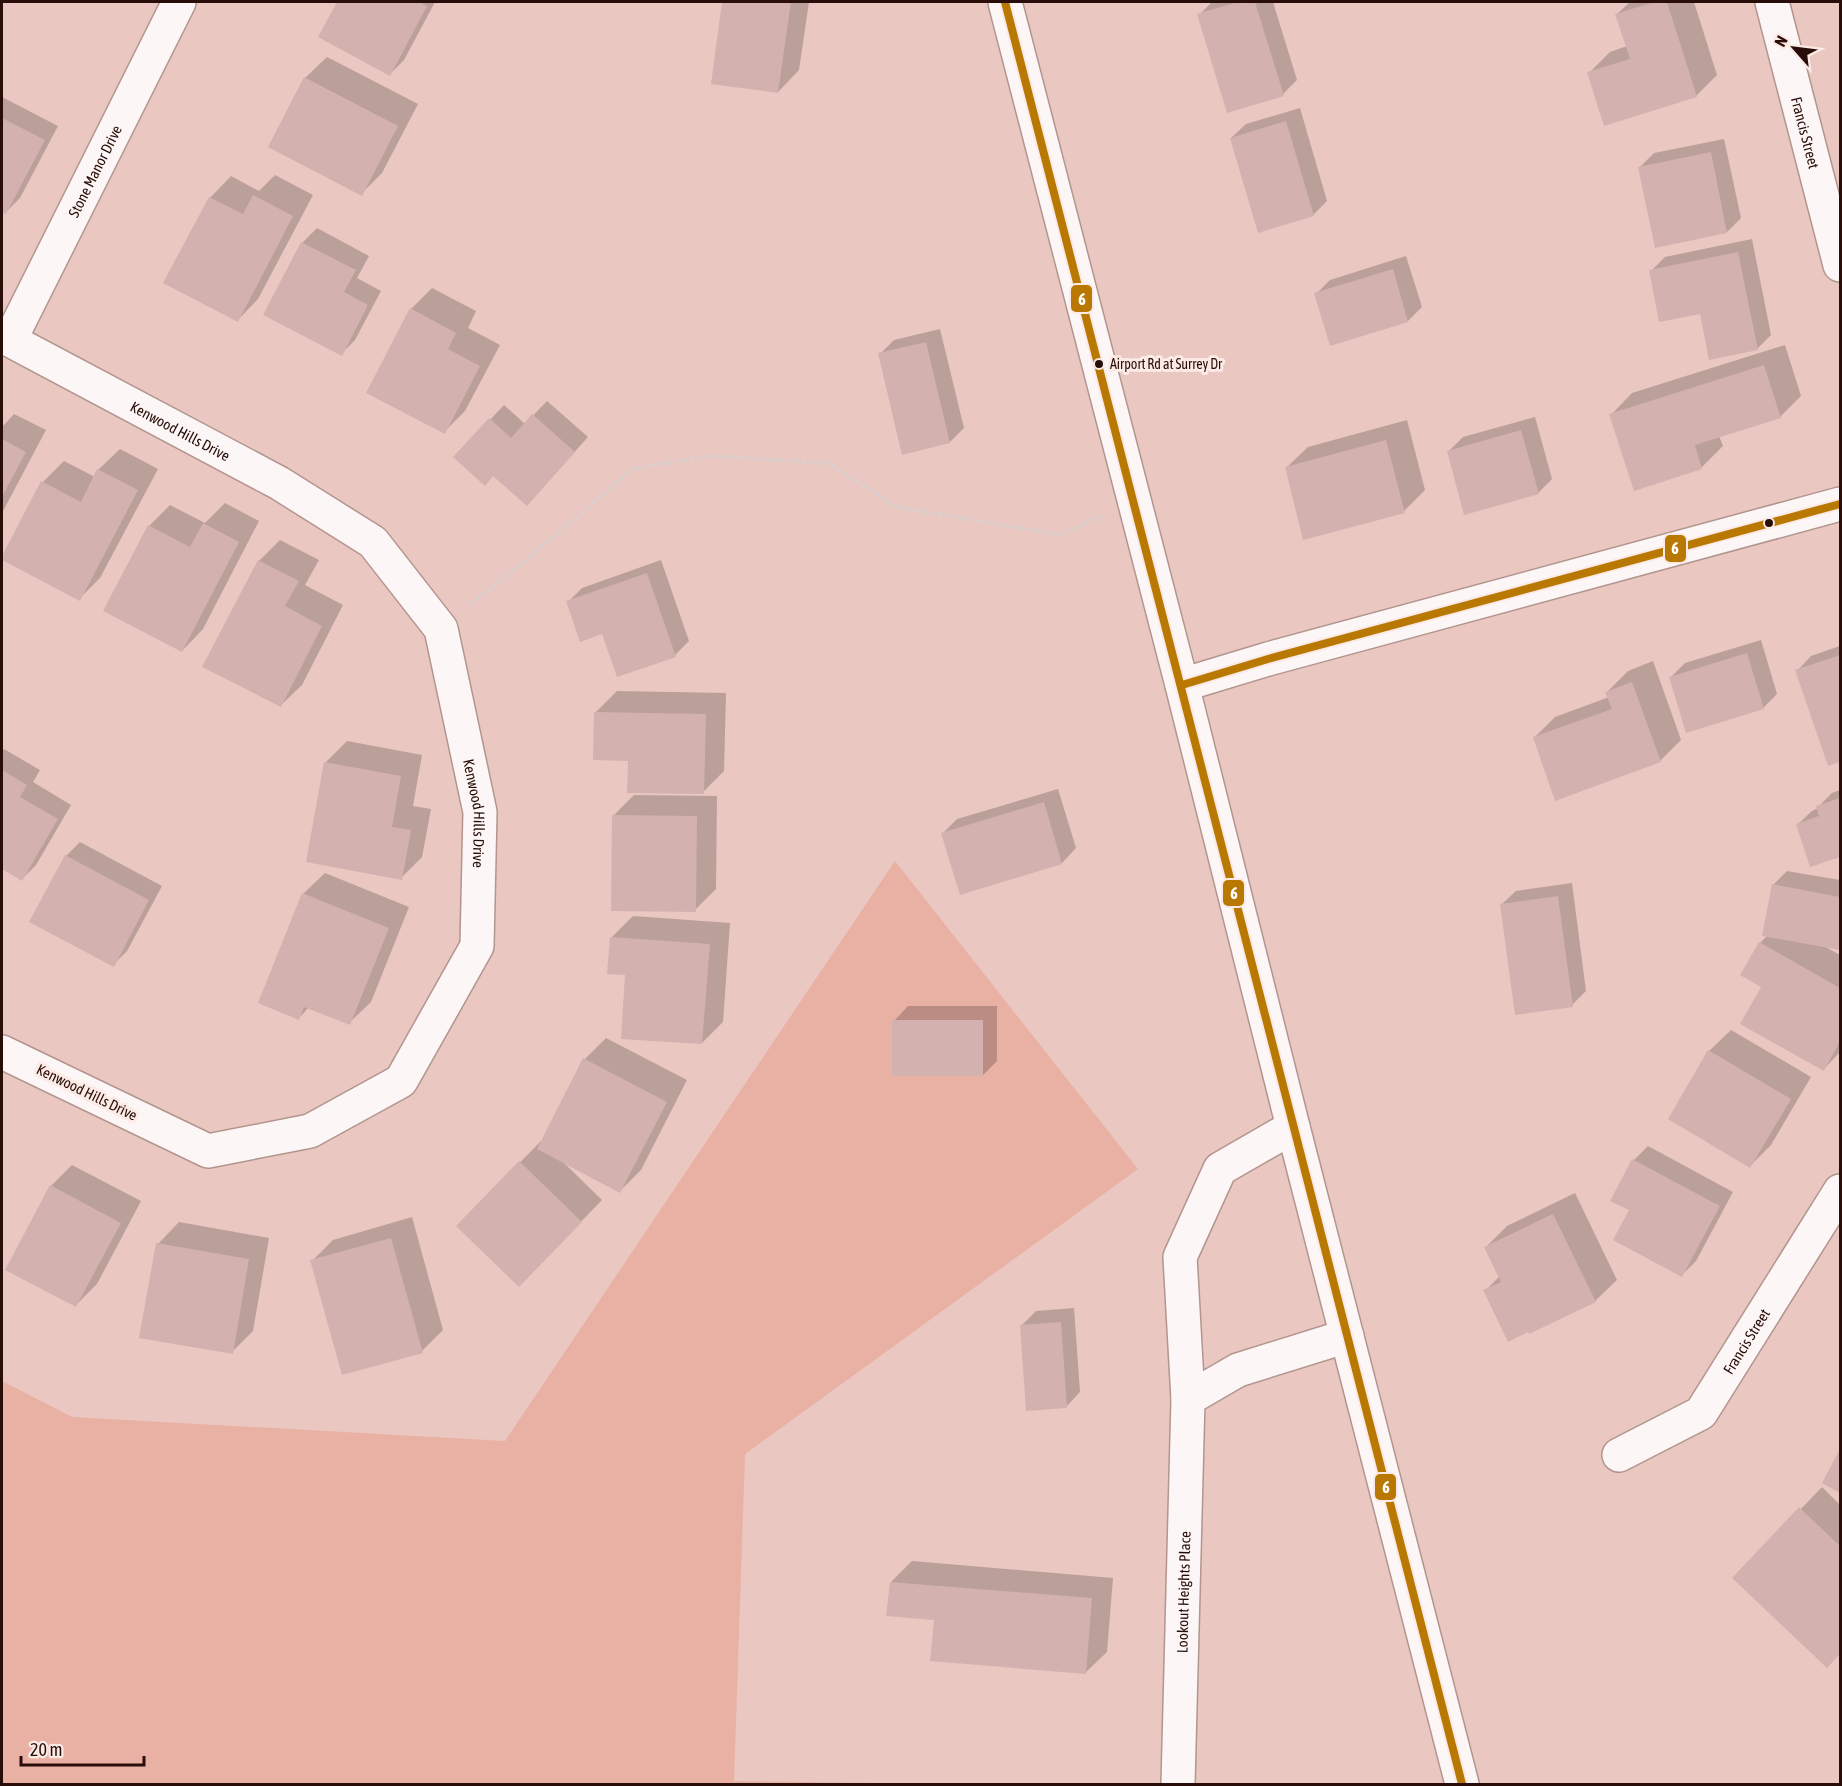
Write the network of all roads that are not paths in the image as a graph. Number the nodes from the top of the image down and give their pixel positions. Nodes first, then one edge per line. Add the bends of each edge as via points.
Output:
1 (179, 2) edge
2 (1005, 2) edge
3 (1772, 2) edge
4 (1840, 265) edge
5 (6, 338) edge
6 (1840, 504) edge
7 (1182, 684) junction
8 (2, 1052) edge
9 (1293, 1127) junction
10 (1840, 1191) edge
11 (1347, 1336) junction
12 (1188, 1399) junction
13 (1619, 1455) dead end
14 (1178, 1785) edge
15 (1462, 1785) edge

1 - 5 street, Stone Manor Drive
2 - 7 street
3 - 4 street, Francis Street
5 - 8 street, Kenwood Hills Drive via 279,483 373,542 441,629 480,812 477,946 401,1081 310,1131 208,1151
6 - 7 street
7 - 9 street
9 - 11 street
9 - 12 street, Lookout Heights Place via 1220,1169 1180,1257
10 - 13 street, Francis Street via 1701,1413
11 - 12 street via 1238,1370
11 - 15 street
12 - 14 street, Lookout Heights Place

